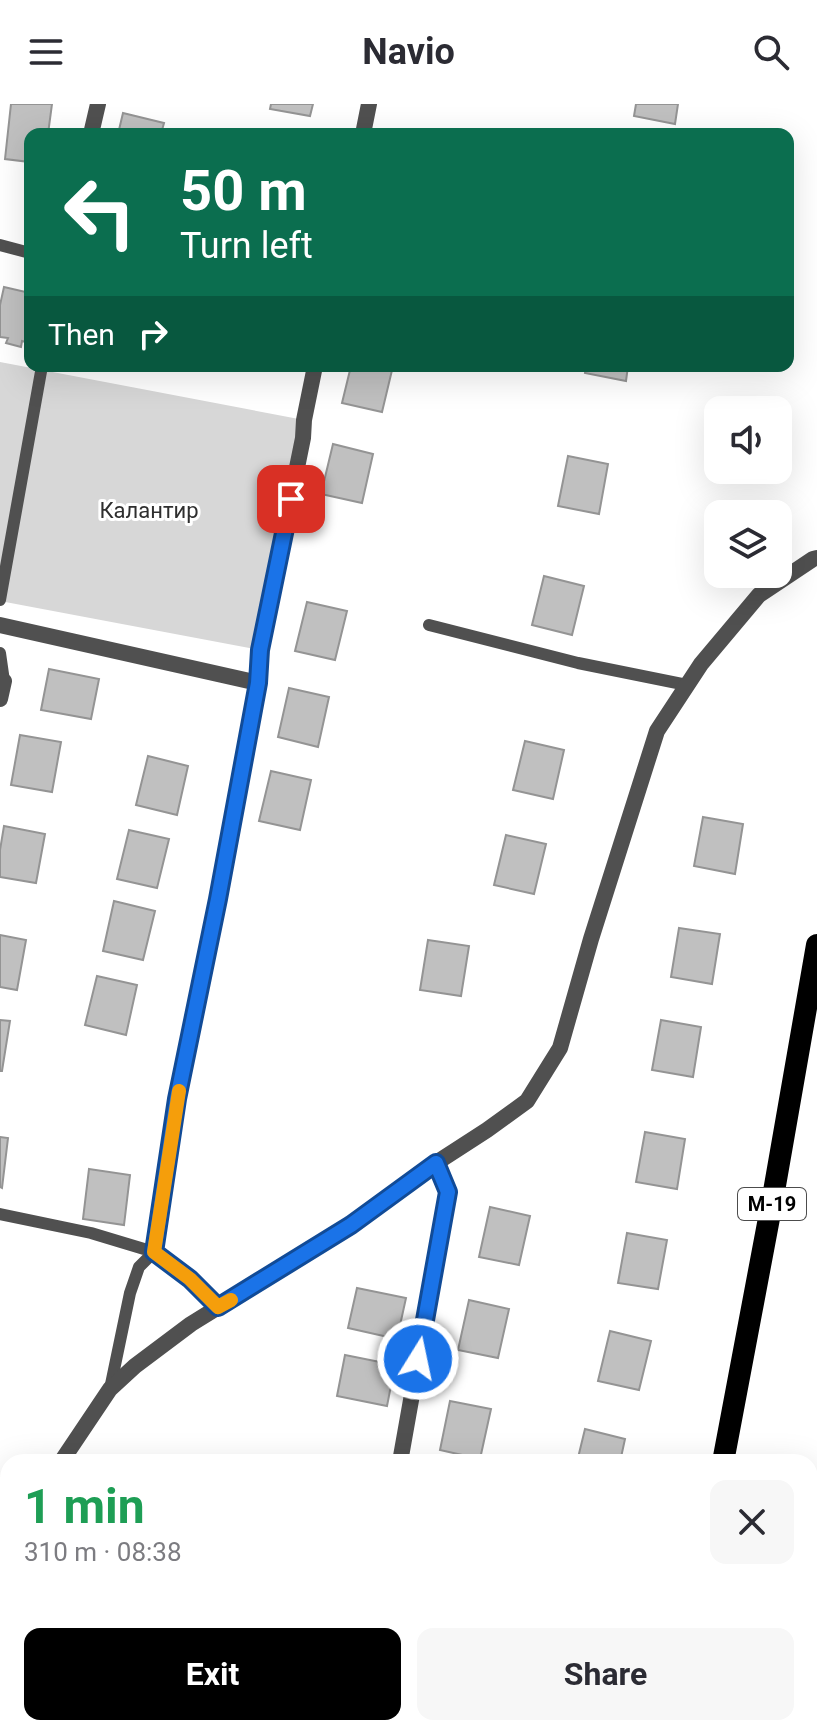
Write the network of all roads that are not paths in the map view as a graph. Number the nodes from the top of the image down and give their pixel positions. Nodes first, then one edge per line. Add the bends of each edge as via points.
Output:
1 (98, 104) edge
2 (369, 104) edge
3 (92, 128) edge
4 (364, 128) edge
5 (0, 245) edge
6 (24, 251) edge
7 (41, 372) edge
8 (314, 372) edge
9 (817, 558) edge
10 (0, 600) edge
11 (0, 625) edge
12 (429, 625) dead end
13 (0, 653) edge
14 (4, 681) joint
15 (258, 683) junction
16 (687, 685) junction
17 (0, 699) edge
18 (817, 945) edge
19 (436, 1163) junction
20 (0, 1214) edge
21 (154, 1252) junction
22 (218, 1307) junction
23 (110, 1389) junction
24 (66, 1454) edge
25 (401, 1454) edge
26 (725, 1454) edge

1 - 3 street
2 - 4 street
5 - 6 lane
7 - 10 lane
8 - 15 street
9 - 16 street via 759,595
11 - 15 street
12 - 16 lane
13 - 14 lane
14 - 17 street
15 - 21 street via 177,1099
16 - 19 street via 657,731 560,1048 527,1101
18 - 26 highway, М-19
19 - 22 street via 351,1225
19 - 25 street via 448,1192
20 - 21 lane
21 - 22 street
21 - 23 lane via 139,1267 130,1293
22 - 23 street
23 - 24 street

